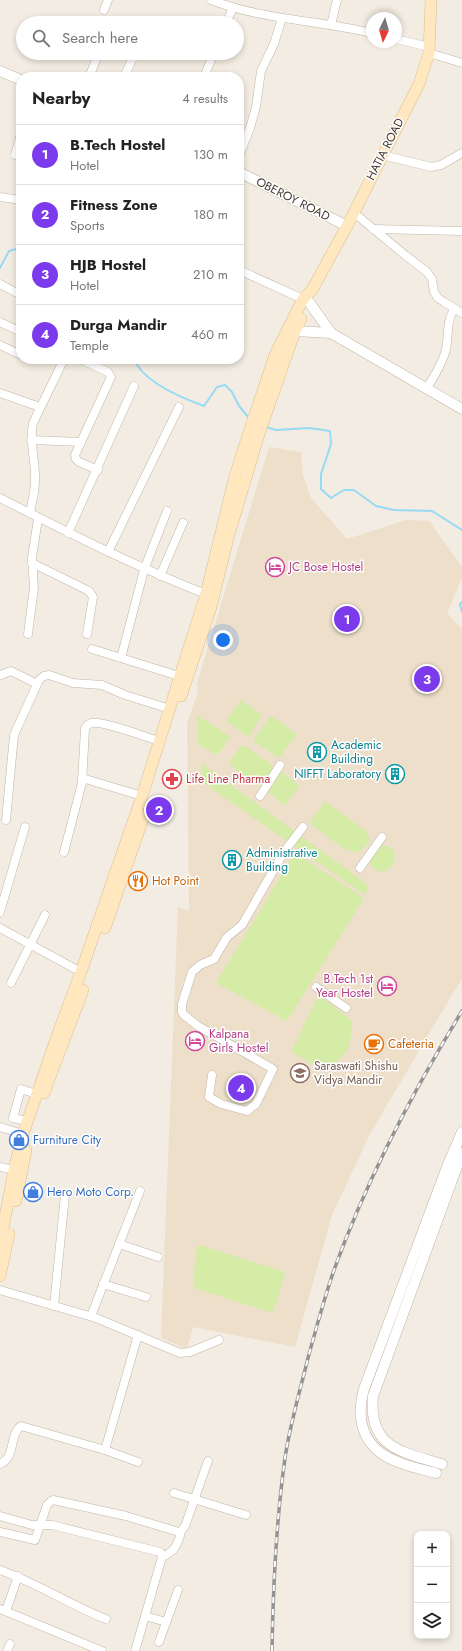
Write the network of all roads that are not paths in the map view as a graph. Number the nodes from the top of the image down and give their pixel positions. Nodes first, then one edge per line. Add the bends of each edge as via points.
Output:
1 (108, 0) edge
2 (337, 0) edge
3 (431, 0) edge
4 (217, 1) edge
5 (233, 8) junction
6 (104, 10) dead end
7 (229, 16) edge
8 (282, 18) junction
9 (331, 25) junction
10 (366, 32) edge
11 (402, 41) edge
12 (429, 50) junction
13 (96, 60) edge
14 (132, 60) edge
15 (211, 60) edge
16 (462, 63) edge
17 (0, 71) edge
18 (91, 72) edge
19 (126, 72) edge
20 (206, 72) edge
21 (16, 78) edge
22 (244, 143) edge
23 (16, 152) edge
24 (462, 153) edge
25 (15, 155) dead end
26 (382, 155) junction
27 (244, 175) edge
28 (0, 197) edge
29 (16, 199) edge
30 (353, 212) junction
31 (346, 226) junction
32 (373, 229) junction
33 (462, 231) edge
34 (244, 272) edge
35 (0, 284) edge
36 (16, 292) edge
37 (306, 300) junction
38 (454, 309) junction
39 (462, 313) edge
40 (0, 322) edge
41 (292, 329) junction
42 (16, 330) edge
43 (331, 333) junction
44 (0, 345) edge
45 (16, 353) edge
46 (62, 364) edge
47 (91, 364) edge
48 (134, 386) dead end
49 (426, 389) junction
50 (0, 393) edge
51 (40, 407) junction
52 (179, 407) dead end
53 (462, 409) edge
54 (31, 440) junction
55 (81, 442) junction
56 (98, 470) junction
57 (0, 498) edge
58 (167, 511) dead end
59 (30, 513) junction
60 (38, 519) junction
61 (183, 523) dead end
62 (68, 533) junction
63 (108, 552) junction
64 (32, 564) junction
65 (144, 570) junction
66 (160, 576) junction
67 (210, 596) junction
68 (28, 634) dead end
69 (87, 634) dead end
70 (92, 649) dead end
71 (121, 658) junction
72 (1, 675) edge
73 (179, 676) junction
74 (37, 684) junction
75 (170, 709) junction
76 (159, 741) junction
77 (280, 765) dead end
78 (82, 778) junction
79 (142, 796) junction
80 (260, 796) dead end
81 (6, 820) dead end
82 (303, 826) dead end
83 (25, 827) dead end
84 (382, 837) dead end
85 (64, 852) dead end
86 (360, 868) dead end
87 (0, 912) edge
88 (44, 914) dead end
89 (0, 928) edge
90 (30, 943) junction
91 (82, 972) junction
92 (11, 983) dead end
93 (316, 987) dead end
94 (346, 1008) dead end
95 (212, 1075) dead end
96 (36, 1094) junction
97 (27, 1121) junction
98 (0, 1127) edge
99 (462, 1132) edge
100 (23, 1134) junction
101 (462, 1153) edge
102 (0, 1167) edge
103 (18, 1171) junction
104 (140, 1191) dead end
105 (65, 1195) dead end
106 (0, 1244) edge
107 (119, 1244) junction
108 (158, 1257) dead end
109 (0, 1276) edge
110 (103, 1284) junction
111 (0, 1290) edge
112 (146, 1297) dead end
113 (54, 1306) junction
114 (91, 1316) junction
115 (138, 1335) junction
116 (219, 1340) dead end
117 (105, 1450) junction
118 (208, 1461) dead end
119 (138, 1462) dead end
120 (0, 1464) edge
121 (442, 1464) dead end
122 (436, 1473) dead end
123 (174, 1493) dead end
124 (194, 1499) junction
125 (246, 1515) dead end
126 (0, 1516) edge
127 (41, 1525) junction
128 (0, 1532) edge
129 (180, 1533) junction
130 (162, 1557) junction
131 (0, 1570) edge
132 (18, 1576) junction
133 (178, 1590) dead end
134 (3, 1610) edge
135 (146, 1616) junction
136 (106, 1619) dead end
137 (166, 1622) junction
138 (159, 1642) dead end
139 (102, 1651) edge
140 (135, 1651) edge

1 - 6 street
2 - 9 street
3 - 12 main road, HATIA ROAD
4 - 5 street
5 - 7 street
5 - 8 street
8 - 9 street
8 - 22 street via 274,44 261,71 256,107
9 - 10 street
11 - 12 street
12 - 16 street
12 - 26 main road, HATIA ROAD via 418,84
13 - 18 street
14 - 19 street
15 - 20 street
17 - 21 street
23 - 25 street
24 - 26 street via 431,168
26 - 30 main road, HATIA ROAD
27 - 31 street, OBEROY ROAD
28 - 29 street
30 - 31 main road, HATIA ROAD
30 - 32 street
31 - 37 main road, HATIA ROAD
32 - 33 street
32 - 38 street via 427,272 438,298
34 - 37 street
35 - 36 street
37 - 41 main road, HATIA ROAD
37 - 43 street
38 - 39 street
38 - 49 street via 448,325 442,362
40 - 42 street
41 - 43 street
41 - 67 main road, HATIA ROAD via 254,433 233,519
43 - 49 street
44 - 45 street
46 - 51 street
47 - 55 street via 108,372 111,377
48 - 56 street
49 - 53 street
50 - 51 street
51 - 54 street via 33,423
52 - 63 street
54 - 55 street
54 - 59 street via 36,477
55 - 56 street via 76,459
56 - 62 street
57 - 59 street
58 - 65 street
59 - 60 street
60 - 62 street
60 - 64 street
61 - 66 street
62 - 63 street
63 - 65 street
64 - 68 street via 34,588
64 - 69 street via 92,594
65 - 66 street
65 - 71 street
66 - 67 street
67 - 73 main road
67 - 103 main road via 130,858
70 - 71 street
71 - 73 street
72 - 74 street via 11,671
73 - 75 main road
74 - 75 street via 44,676 49,675 73,683 102,686
74 - 81 street via 14,735
75 - 76 main road
76 - 78 street via 91,723 85,729
76 - 79 main road
77 - 80 street
78 - 79 street
78 - 85 street
79 - 91 main road
82 - 95 street via 284,852 242,925 226,937 214,959 192,972 182,1004 184,1015 198,1026 273,1069 256,1104 248,1111 221,1104 209,1097
83 - 87 street
84 - 86 street
88 - 90 street
89 - 90 street
90 - 91 street
90 - 92 street
91 - 96 main road
93 - 94 street
96 - 97 main road
96 - 97 street via 21,1089 13,1118
97 - 100 main road
98 - 100 street
99 - 122 street via 360,1404 360,1418 365,1434 374,1446 398,1462
100 - 103 main road
101 - 121 street via 373,1396 372,1409 380,1435 388,1444 400,1451
102 - 103 street
103 - 106 main road
103 - 109 main road
104 - 107 street
105 - 113 street
107 - 108 street
107 - 110 street
110 - 112 street
110 - 114 street
111 - 113 street
113 - 114 street
114 - 115 street
115 - 116 street via 173,1351 184,1353
115 - 117 street
117 - 119 street
117 - 120 street via 21,1426 8,1458
118 - 124 street
123 - 124 street
124 - 125 street
124 - 129 street
126 - 127 street
127 - 128 street via 35,1540
127 - 129 street via 47,1505 53,1500 126,1516
127 - 130 street via 52,1525 156,1550
129 - 130 street via 174,1551
130 - 135 street
131 - 132 street
132 - 134 street
132 - 136 street
133 - 137 street
134 - 139 street
135 - 137 street
135 - 140 street
137 - 138 street

